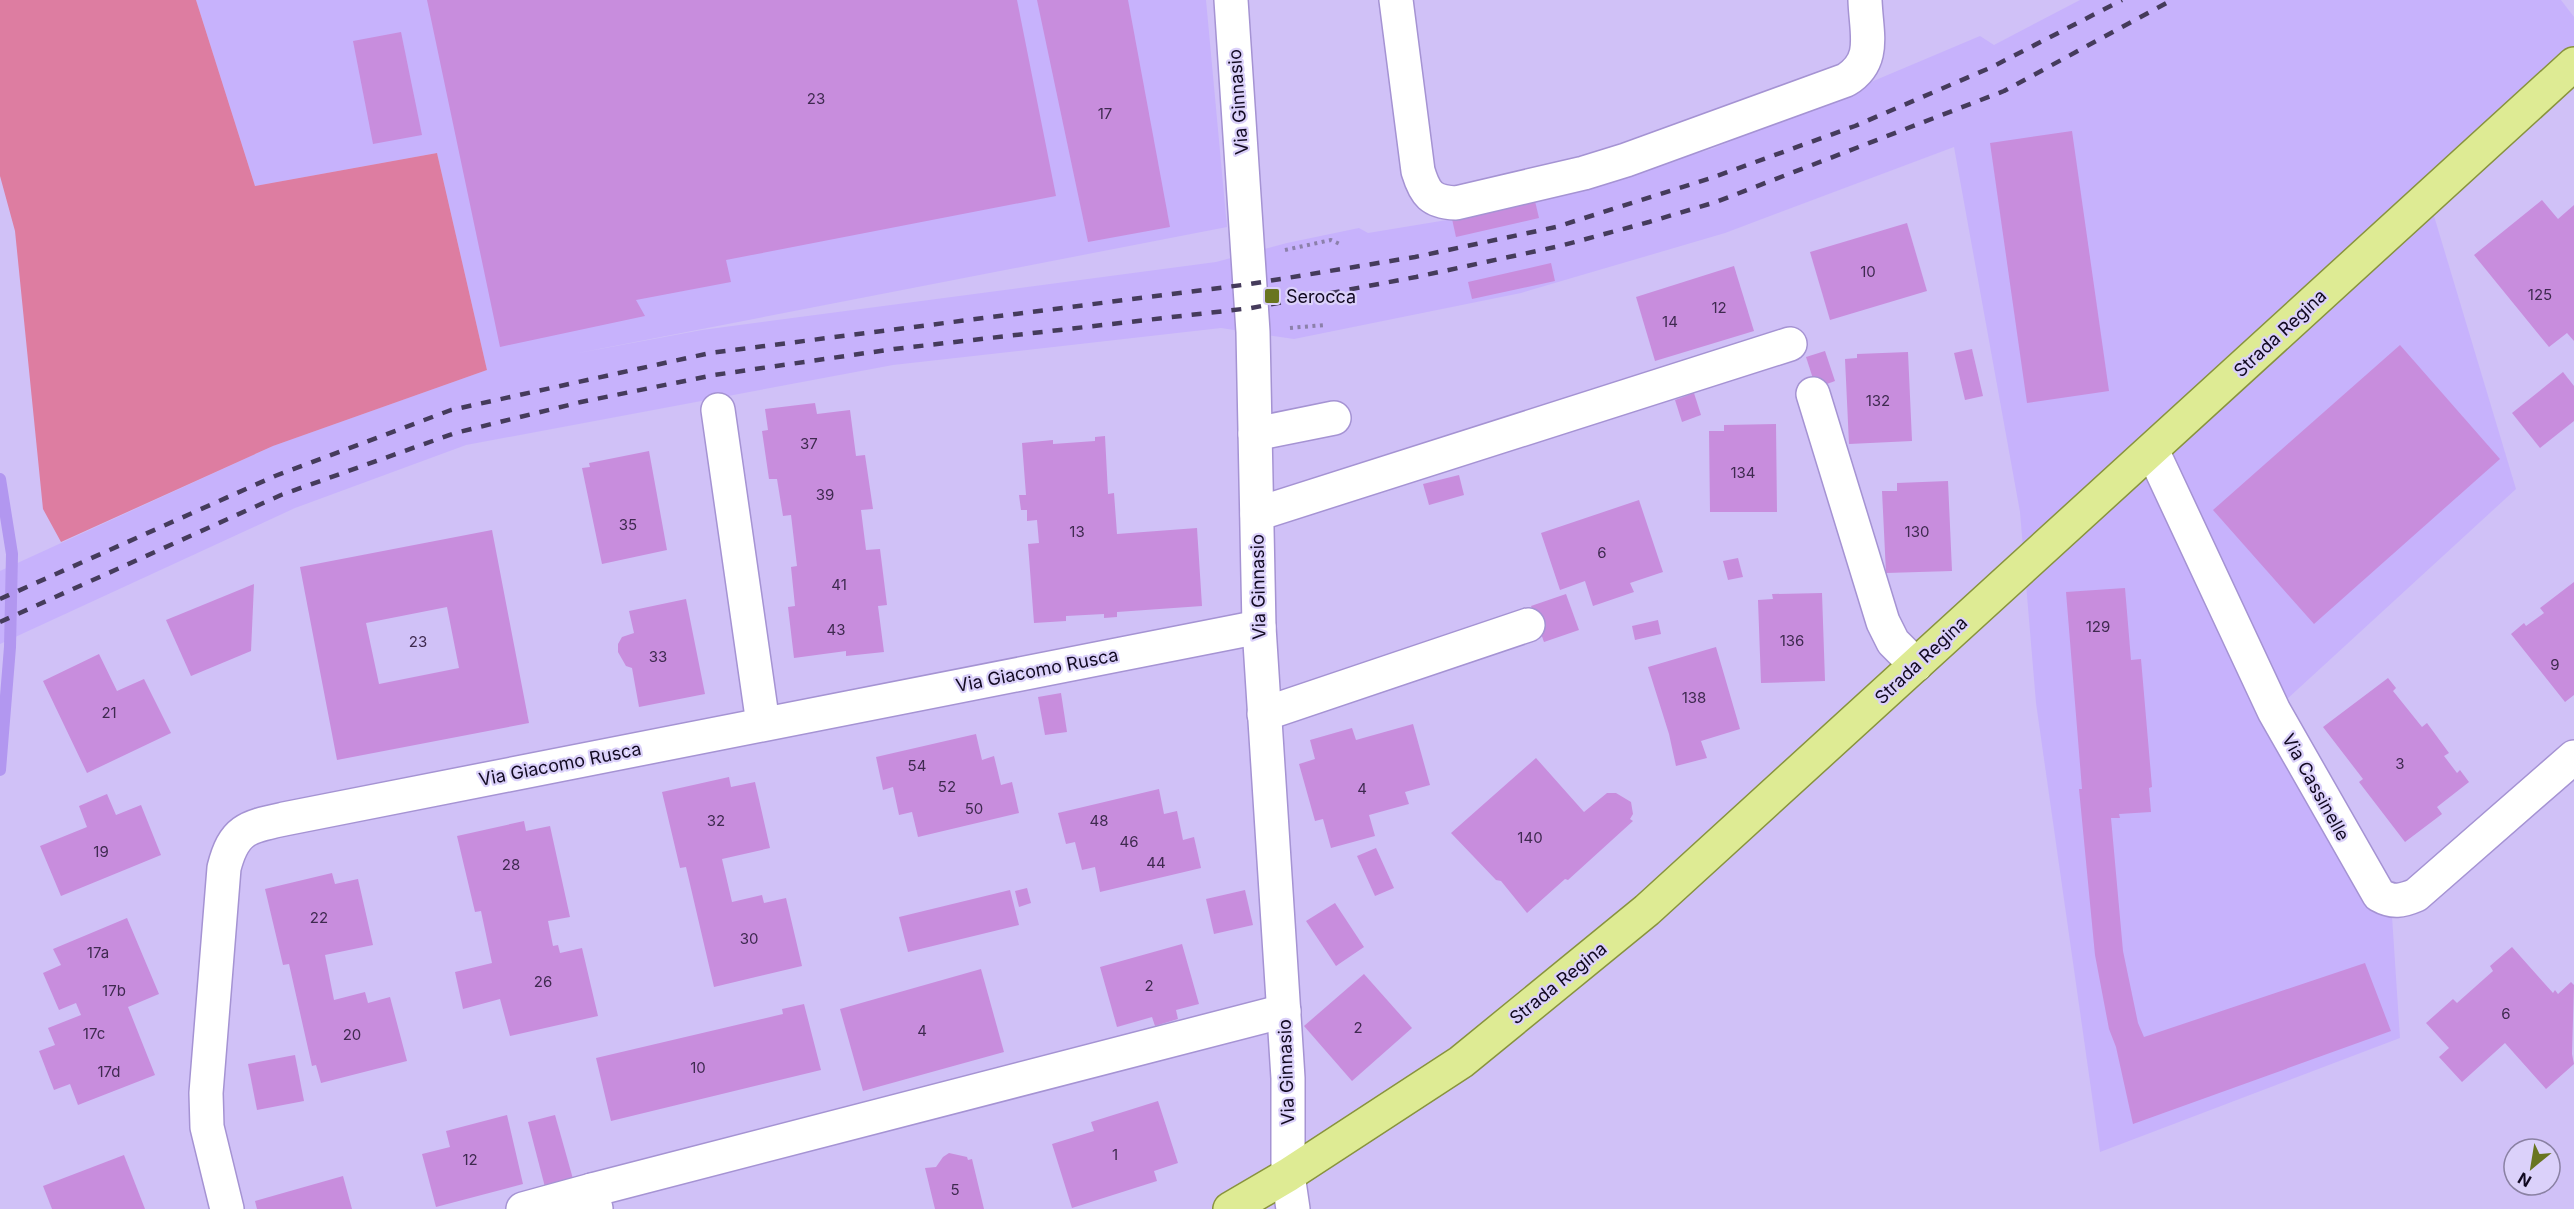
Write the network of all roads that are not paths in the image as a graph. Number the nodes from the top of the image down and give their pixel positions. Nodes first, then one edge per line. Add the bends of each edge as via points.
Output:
1 (1231, 0) edge
2 (1396, 0) edge
3 (1865, 0) edge
4 (2574, 63) edge
5 (1790, 344) dead end
6 (1814, 394) dead end
7 (718, 410) dead end
8 (1334, 418) dead end
9 (1255, 434) junction
10 (2152, 450) junction
11 (1257, 513) junction
12 (1528, 625) dead end
13 (1258, 627) junction
14 (1916, 665) junction
15 (1264, 714) junction
16 (763, 724) junction
17 (2574, 757) edge
18 (1284, 1011) junction
19 (1288, 1174) junction
20 (594, 1200) edge
21 (227, 1209) edge
22 (523, 1209) edge
23 (1230, 1209) edge
24 (1293, 1209) edge

1 - 9 street, Via Ginnasio via 1249,257
2 - 3 street via 1418,171 1430,196 1456,203 1626,160 1846,80 1858,72 1867,55
4 - 10 main road, Strada Regina
5 - 11 street
6 - 14 street via 1883,622 1893,642
7 - 16 street
8 - 9 street
9 - 11 street, Via Ginnasio
10 - 14 main road, Strada Regina
10 - 17 street, Via Cassinelle via 2274,711 2379,895 2391,901 2416,895
11 - 13 street, Via Ginnasio
12 - 15 street
13 - 15 street, Via Ginnasio
13 - 16 street, Via Giacomo Rusca
14 - 19 main road, Strada Regina via 1714,851 1461,1062
15 - 18 street, Via Ginnasio
16 - 21 street, Via Giacomo Rusca via 284,819 245,829 237,835 224,868 206,1109 211,1149
18 - 19 street, Via Ginnasio
18 - 20 street
19 - 23 main road, Strada Regina
19 - 24 street, Via Ginnasio
20 - 22 street

